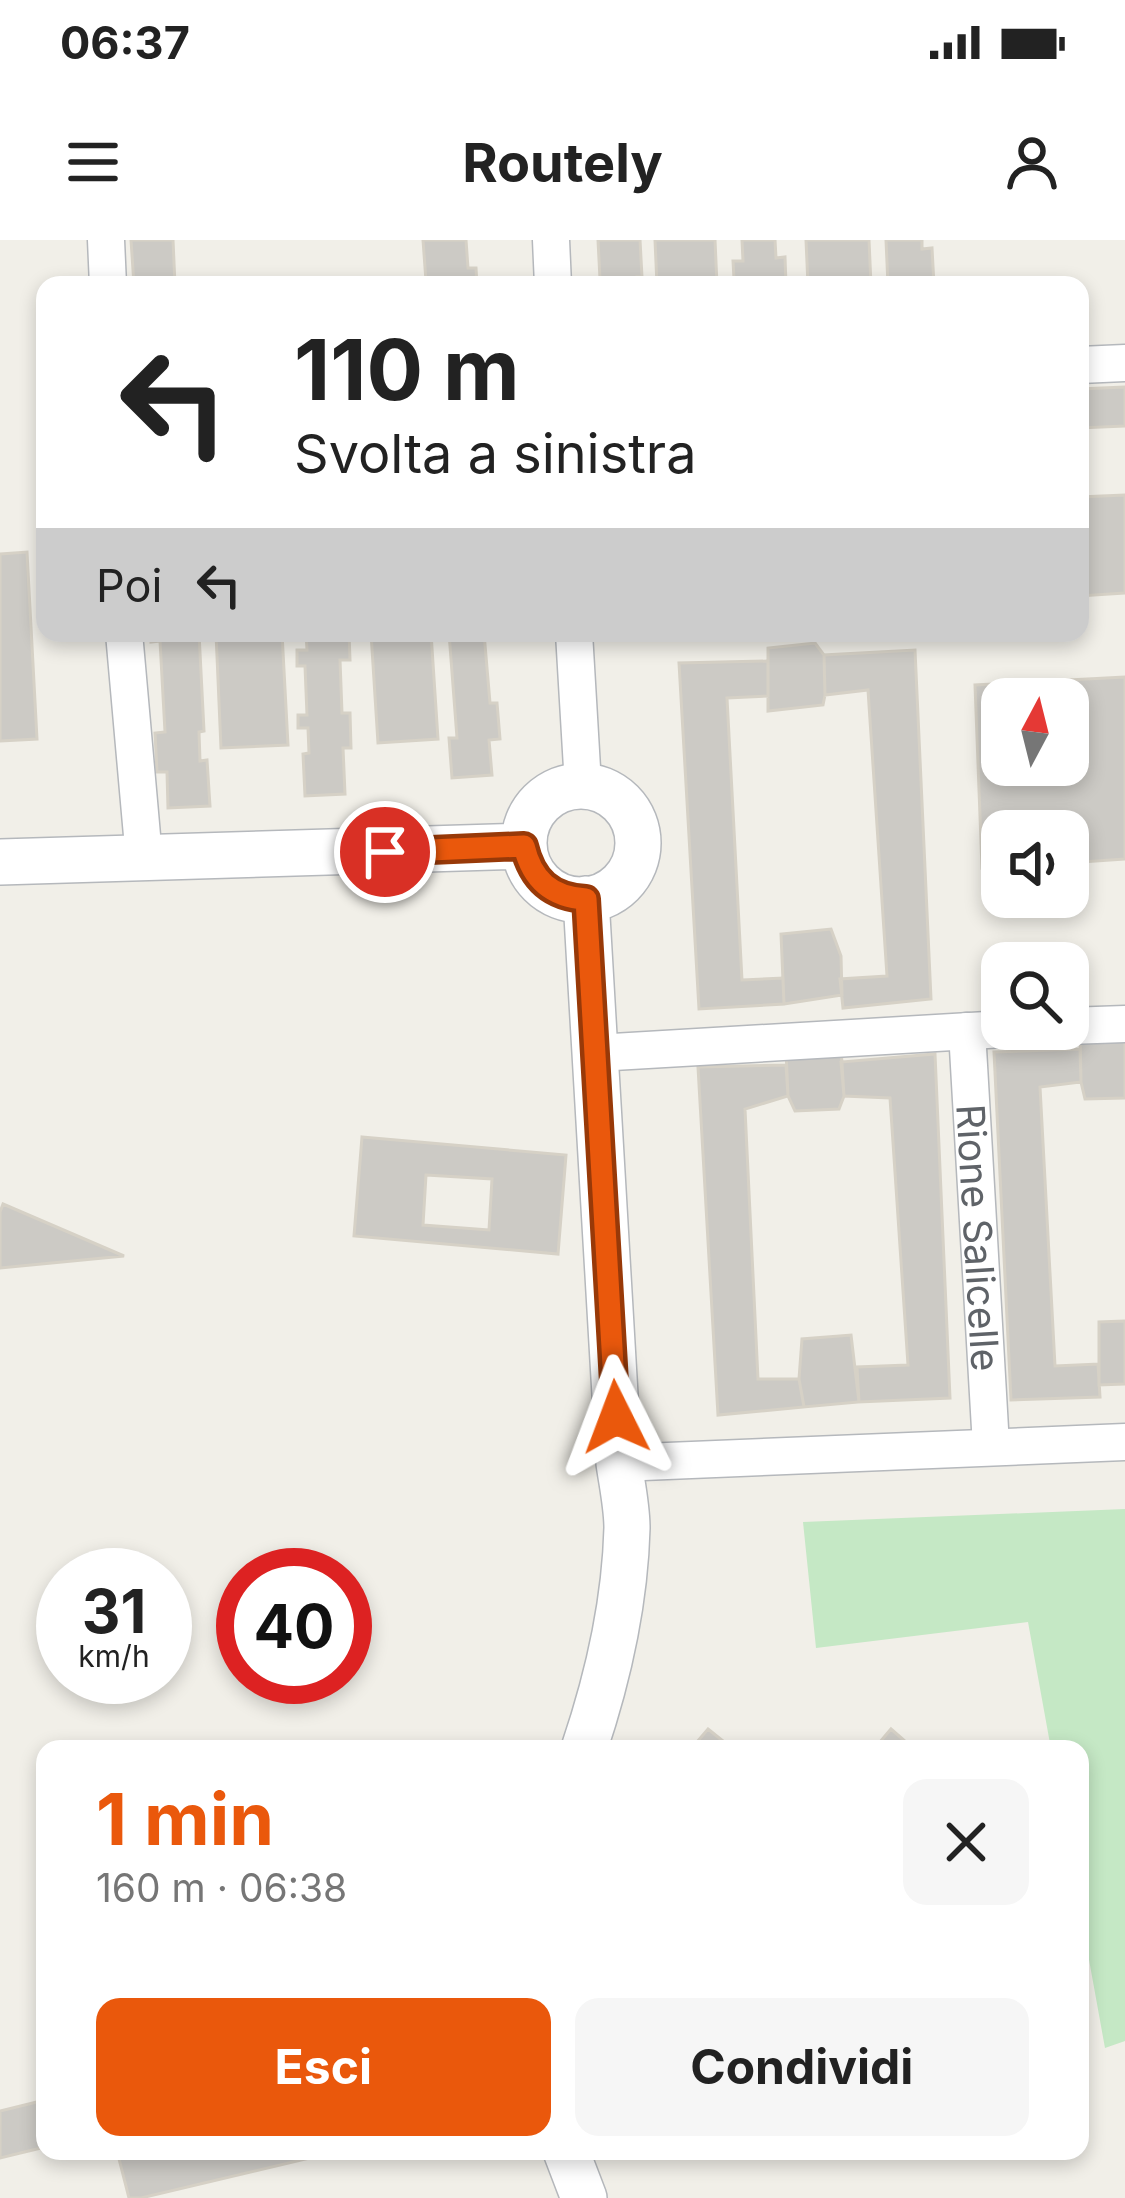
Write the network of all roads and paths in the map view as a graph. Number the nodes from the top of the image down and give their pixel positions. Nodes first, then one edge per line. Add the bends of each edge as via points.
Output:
1 (106, 240) edge
2 (551, 240) edge
3 (108, 276) edge
4 (553, 276) edge
5 (1125, 363) edge
6 (1089, 365) edge
7 (125, 642) edge
8 (575, 642) edge
9 (583, 785) junction
10 (524, 846) junction
11 (144, 859) junction
12 (0, 862) edge
13 (586, 899) junction
14 (1125, 1024) edge
15 (1089, 1025) edge
16 (967, 1030) junction
17 (981, 1030) edge
18 (596, 1053) junction
19 (1125, 1442) edge
20 (991, 1446) junction
21 (619, 1463) junction
22 (587, 1740) edge
23 (569, 2160) edge
24 (584, 2198) edge

1 - 3 street
2 - 4 street
5 - 6 street
7 - 11 street
8 - 9 street
9 - 10 street via 563,788 533,810
9 - 13 street via 618,799 637,831 638,850 620,884
10 - 11 street
10 - 13 street via 551,891
11 - 12 street
13 - 18 street
14 - 15 street
16 - 17 street
16 - 18 street
16 - 20 street, Rione Salicelle
18 - 21 street
19 - 20 street
20 - 21 street
21 - 22 street via 627,1524 619,1620
23 - 24 street

